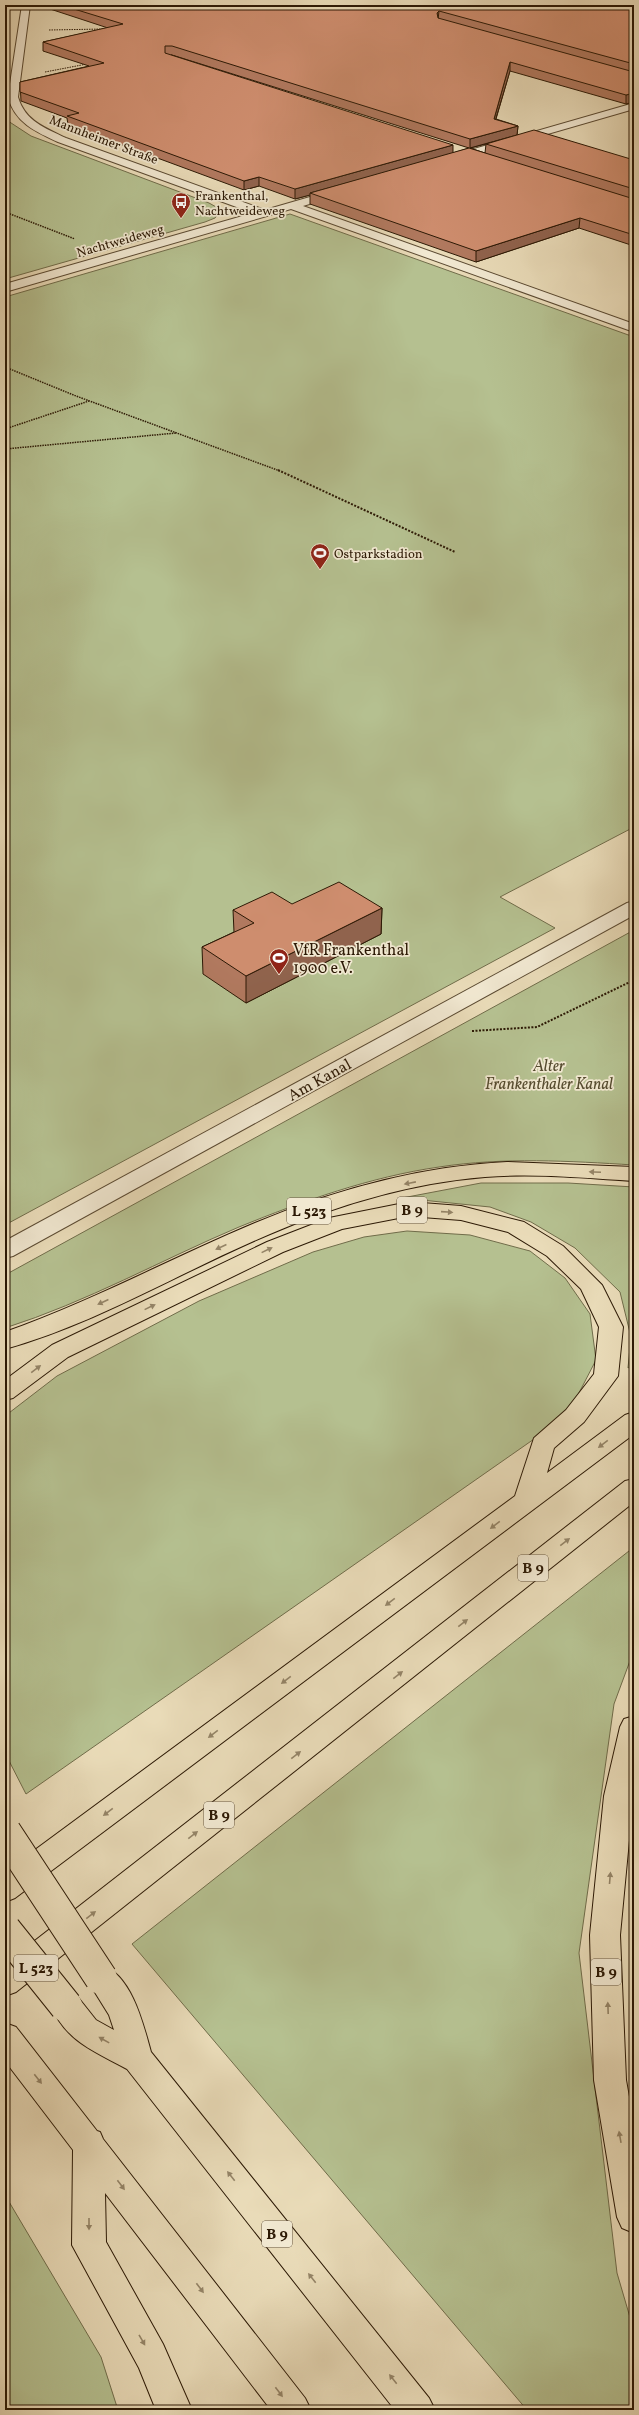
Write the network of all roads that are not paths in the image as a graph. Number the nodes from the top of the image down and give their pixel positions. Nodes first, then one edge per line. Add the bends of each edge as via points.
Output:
1 (26, 5) edge
2 (634, 106) edge
3 (448, 147) edge
4 (468, 154) junction
5 (483, 158) edge
6 (439, 162) edge
7 (350, 188) edge
8 (291, 205) junction
9 (264, 213) junction
10 (5, 288) edge
11 (634, 328) edge
12 (634, 907) edge
13 (634, 1174) edge
14 (5, 1250) edge
15 (5, 1341) edge
16 (5, 1392) edge
17 (634, 1421) edge
18 (634, 1488) edge
19 (526, 1502) junction
20 (634, 1727) edge
21 (5, 1832) edge
22 (5, 1889) edge
23 (5, 1930) edge
24 (5, 1982) edge
25 (9, 2043) edge
26 (138, 2059) junction
27 (89, 2143) junction
28 (634, 2217) edge
29 (174, 2410) edge
30 (293, 2410) edge
31 (417, 2410) edge

1 - 9 street, Mannheimer Straße via 13,97 16,108 24,120 69,143
2 - 4 street
3 - 4 street
4 - 5 street
4 - 6 street
7 - 8 street, Nachtweideweg
8 - 9 street, Nachtweideweg
8 - 11 street
9 - 10 street, Nachtweideweg
12 - 14 street, Am Kanal
13 -> 15 highway, L 523 via 537,1169 466,1172 391,1186 305,1212 264,1228 50,1327
16 -> 19 highway, B 9 via 60,1351 275,1247 338,1223 409,1209 460,1213 516,1227 555,1251 590,1285 611,1327 606,1376 575,1416 542,1444
17 -> 19 highway
24 -> 18 highway, B 9
19 -> 22 highway
28 -> 20 highway, B 9 via 610,2080 605,1935 618,1796
21 - 26 highway, B 9, bridge via 123,2009
26 -> 23 highway, L 523, bridge via 85,2030
25 -> 27 highway
31 -> 26 highway, B 9
27 -> 29 highway via 89,2246 151,2356
27 -> 30 highway

